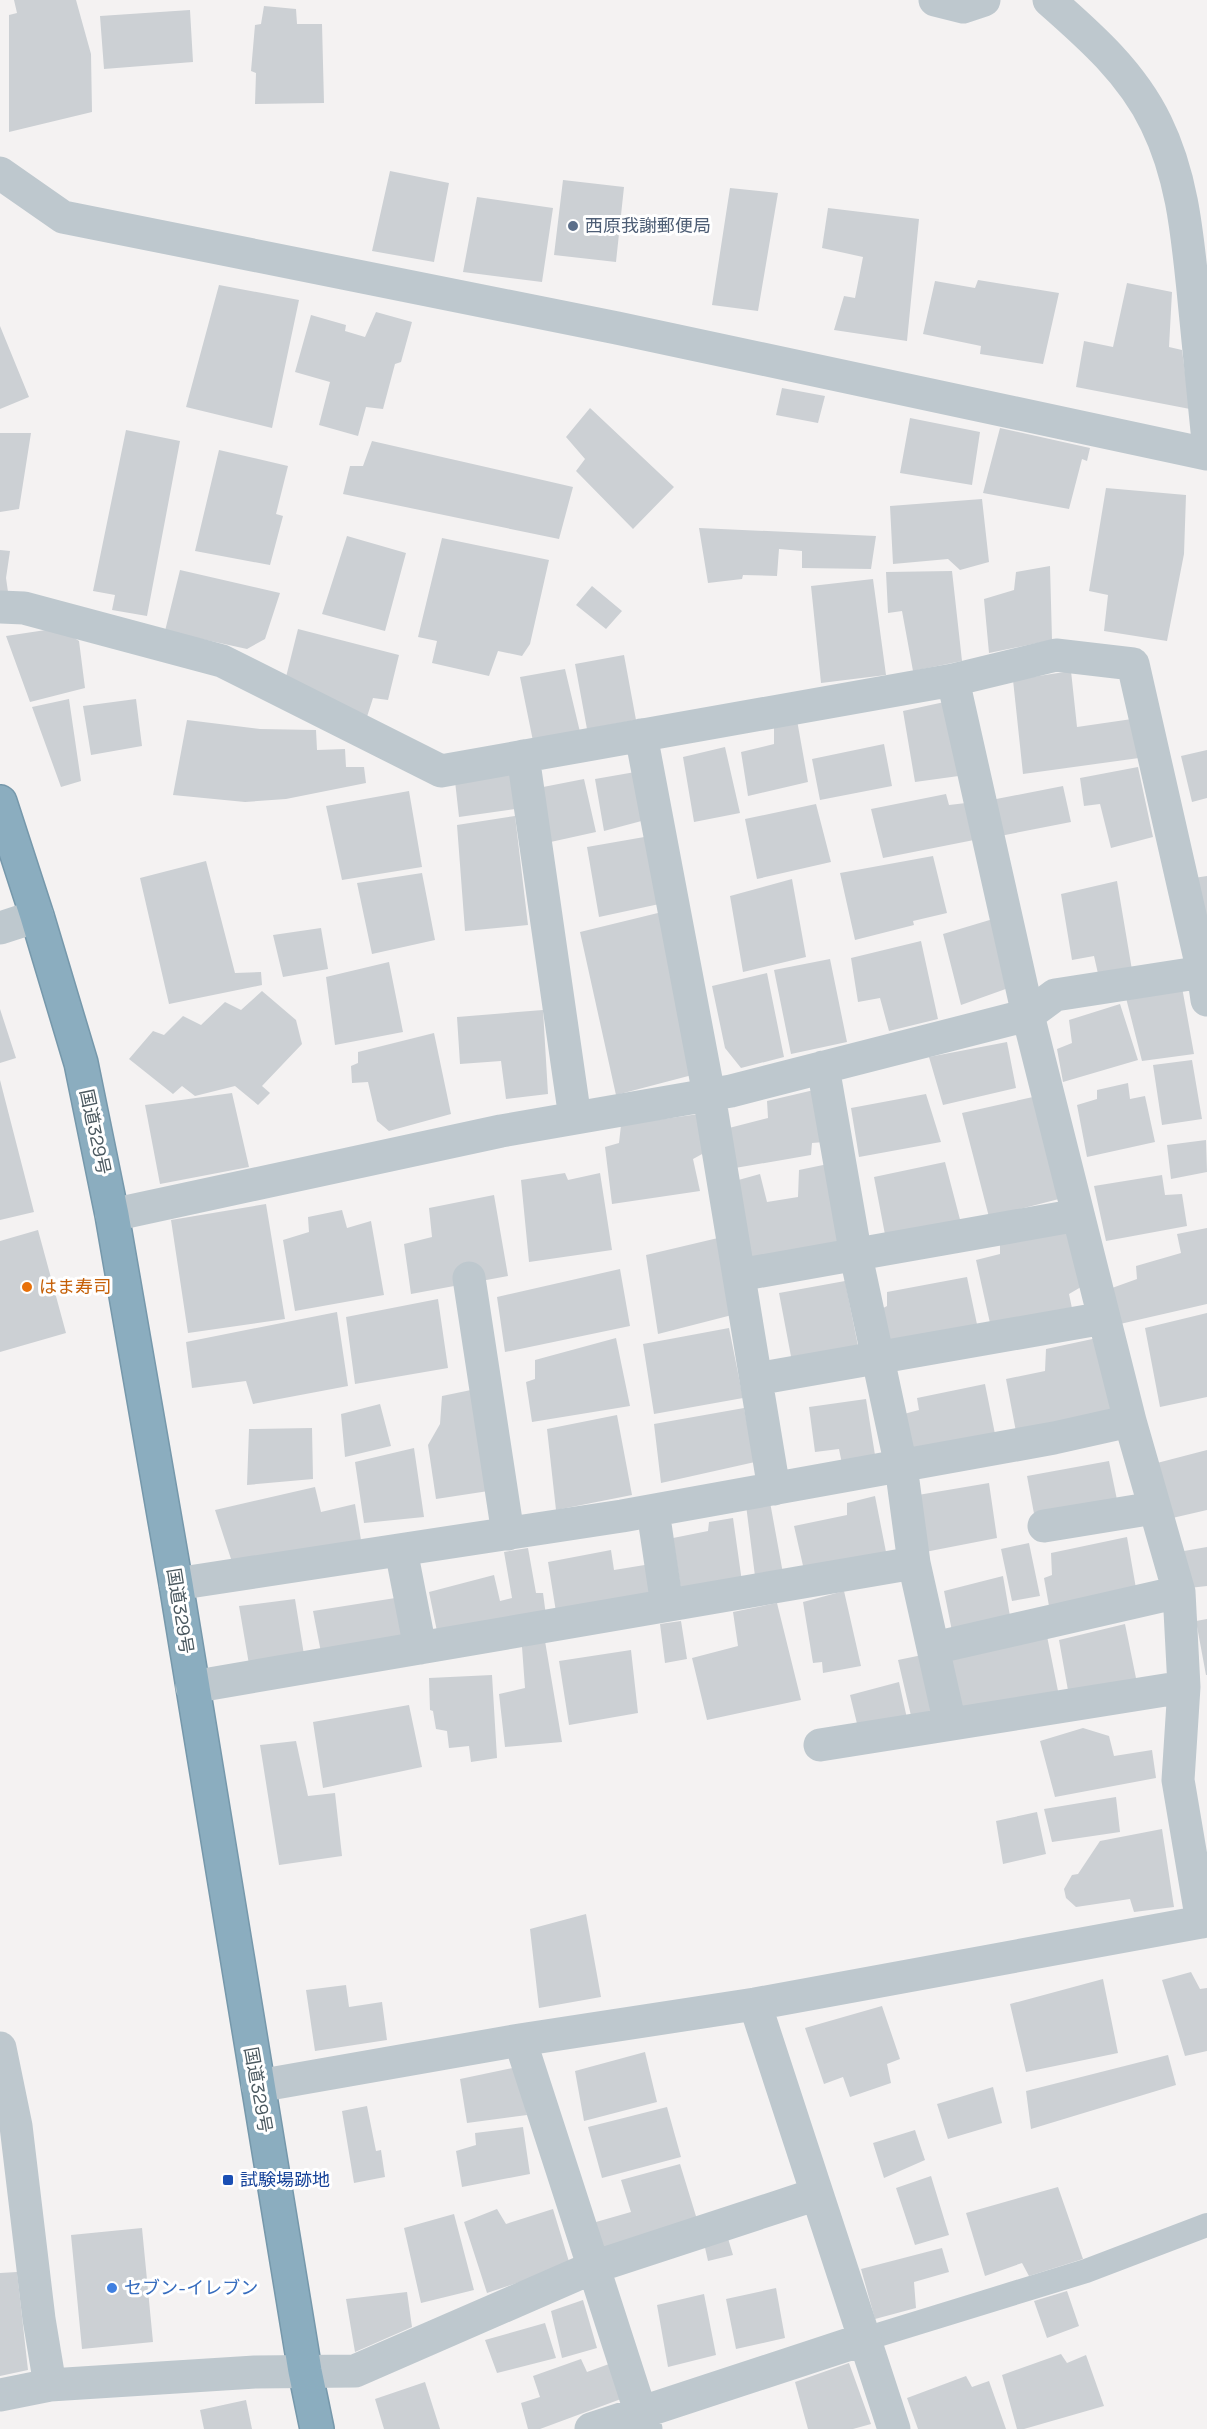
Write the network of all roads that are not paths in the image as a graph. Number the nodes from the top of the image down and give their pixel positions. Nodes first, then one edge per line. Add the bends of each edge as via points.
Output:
1 (935, 0) edge
2 (984, 0) edge
3 (1049, 0) edge
4 (0, 173) edge
5 (1207, 431) edge
6 (1207, 454) edge
7 (0, 607) edge
8 (954, 680) junction
9 (641, 735) junction
10 (523, 756) junction
11 (0, 802) edge
12 (37, 916) junction
13 (0, 928) edge
14 (1205, 986) edge
15 (1028, 1015) junction
16 (823, 1067) junction
17 (709, 1095) junction
18 (575, 1118) junction
19 (112, 1215) junction
20 (1078, 1215) junction
21 (856, 1256) junction
22 (739, 1275) junction
23 (469, 1278) dead end
24 (1104, 1317) junction
25 (878, 1356) junction
26 (756, 1379) junction
27 (1130, 1421) junction
28 (901, 1466) junction
29 (774, 1489) junction
30 (1154, 1508) junction
31 (653, 1511) junction
32 (1044, 1526) dead end
33 (508, 1534) junction
34 (401, 1550) junction
35 (914, 1563) junction
36 (176, 1584) junction
37 (1179, 1592) junction
38 (667, 1605) junction
39 (420, 1648) junction
40 (934, 1648) junction
41 (192, 1686) junction
42 (1184, 1687) junction
43 (950, 1724) junction
44 (820, 1745) dead end
45 (1205, 1922) edge
46 (755, 2004) junction
47 (519, 2040) junction
48 (0, 2048) edge
49 (258, 2086) junction
50 (817, 2194) junction
51 (1207, 2225) edge
52 (594, 2267) junction
53 (865, 2339) junction
54 (305, 2372) junction
55 (50, 2385) junction
56 (0, 2395) edge
57 (644, 2421) edge
58 (317, 2429) edge
59 (591, 2429) edge
60 (894, 2429) edge

1 - 2 street via 963,7
3 - 5 street via 1096,42 1128,79 1155,121 1175,167 1186,219
4 - 6 street via 63,217 606,326
7 - 10 street via 24,608 222,661 441,771
8 - 9 street
8 - 14 street via 1056,655 1133,664
8 - 15 street
9 - 10 street
9 - 17 street
10 - 18 street
11 - 12 highway, 国道329号
12 - 13 street
12 - 19 highway, 国道329号 via 81,1063
14 - 15 street via 1055,995
15 - 16 street
15 - 20 street
16 - 17 street
16 - 21 street
17 - 18 street
17 - 22 street
18 - 19 street
19 - 36 highway, 国道329号
20 - 21 street
20 - 24 street
21 - 22 street
21 - 25 street
22 - 26 street
23 - 33 street
24 - 25 street
24 - 27 street
25 - 26 street
25 - 28 street
26 - 29 street
27 - 28 street
27 - 30 street
28 - 29 street
28 - 35 street
29 - 31 street
30 - 32 street
30 - 37 street
31 - 33 street
31 - 38 street
33 - 34 street
34 - 36 street
34 - 39 street
35 - 38 street
35 - 40 street
36 - 41 highway, 国道329号
37 - 40 street
37 - 42 street
38 - 39 street
39 - 41 street
40 - 43 street
41 - 49 highway, 国道329号
42 - 43 street
42 - 45 street via 1178,1780
43 - 44 street
45 - 46 street
46 - 47 street
46 - 50 street
47 - 49 street
47 - 52 street
48 - 55 street via 16,2126
49 - 54 highway, 国道329号
50 - 52 street
50 - 53 street
51 - 53 lane via 1086,2271
52 - 54 street via 355,2371
52 - 57 street
53 - 57 street
53 - 60 street
54 - 55 street
54 - 58 highway, 国道329号
55 - 56 street
57 - 59 street

